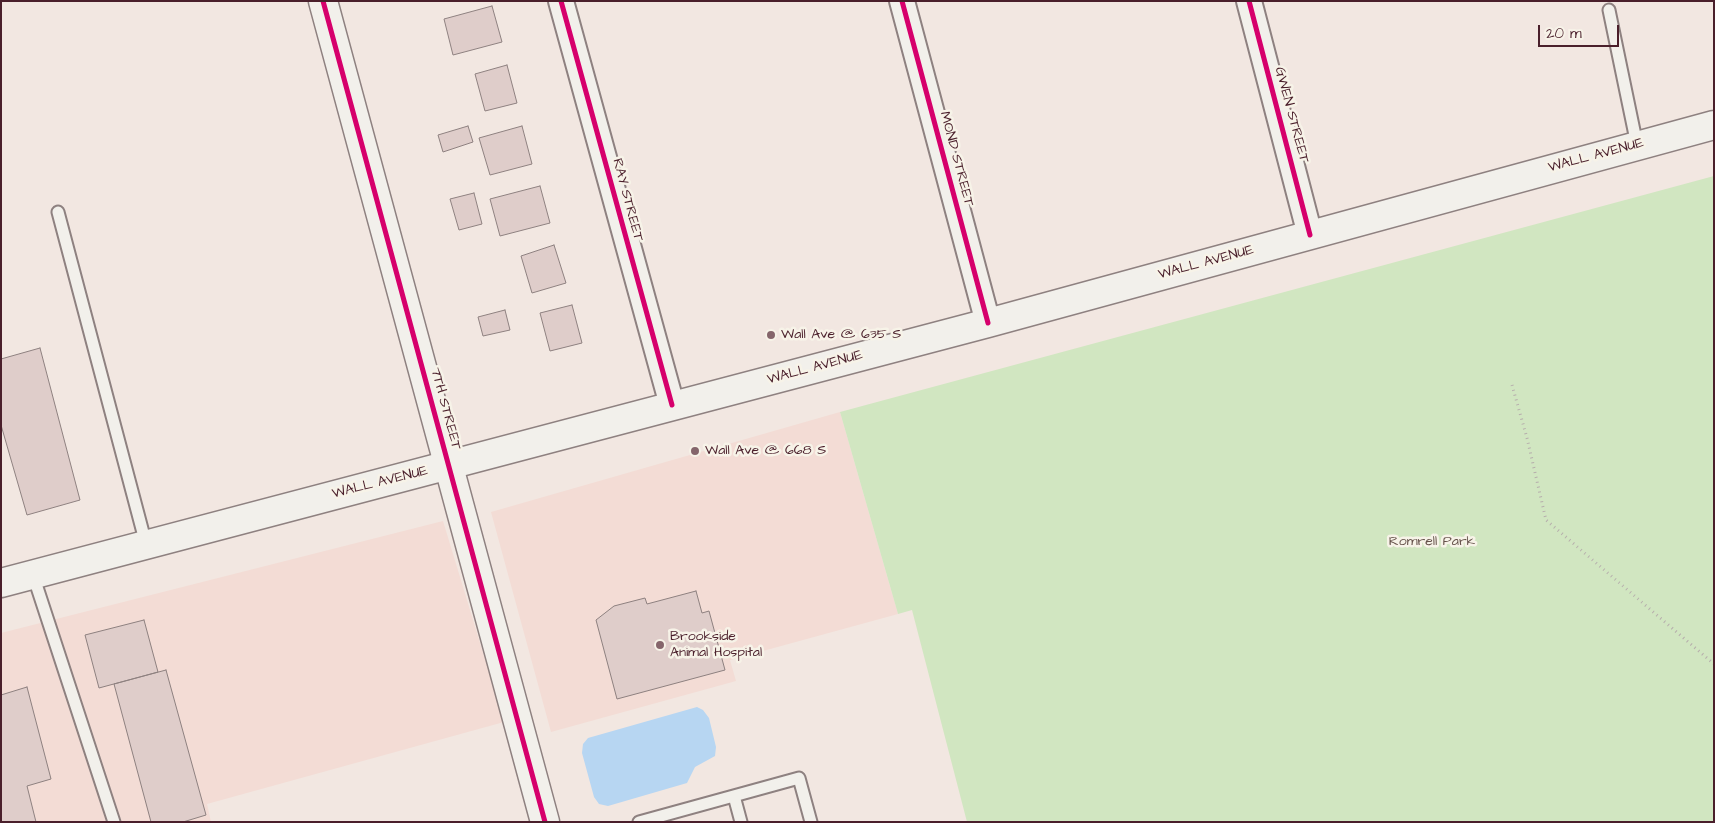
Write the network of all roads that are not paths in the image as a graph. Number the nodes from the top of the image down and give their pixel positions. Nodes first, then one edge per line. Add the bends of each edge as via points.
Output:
1 (323, 1) edge
2 (560, 1) edge
3 (902, 1) edge
4 (1249, 1) edge
5 (1609, 10) dead end
6 (1714, 125) edge
7 (1637, 145) junction
8 (58, 212) dead end
9 (1310, 235) junction
10 (988, 322) junction
11 (672, 406) junction
12 (448, 466) junction
13 (146, 544) junction
14 (33, 575) junction
15 (1, 583) edge
16 (734, 796) junction
17 (114, 822) edge
18 (545, 822) edge
19 (639, 822) edge
20 (741, 822) edge
21 (811, 822) edge

1 - 12 main road, 7TH STREET
2 - 11 street, RAY STREET
3 - 10 street, MOND STREET
4 - 9 street, GWEN STREET
5 - 7 lane
6 - 7 main road, WALL AVENUE
7 - 9 main road, WALL AVENUE
8 - 13 lane
9 - 10 main road, WALL AVENUE
10 - 11 main road, WALL AVENUE
11 - 12 main road, WALL AVENUE
12 - 13 main road, WALL AVENUE
12 - 18 main road, 7TH STREET
13 - 14 main road, WALL AVENUE
14 - 15 main road, WALL AVENUE
14 - 17 lane
16 - 19 lane
16 - 20 lane
16 - 21 lane via 800,778

